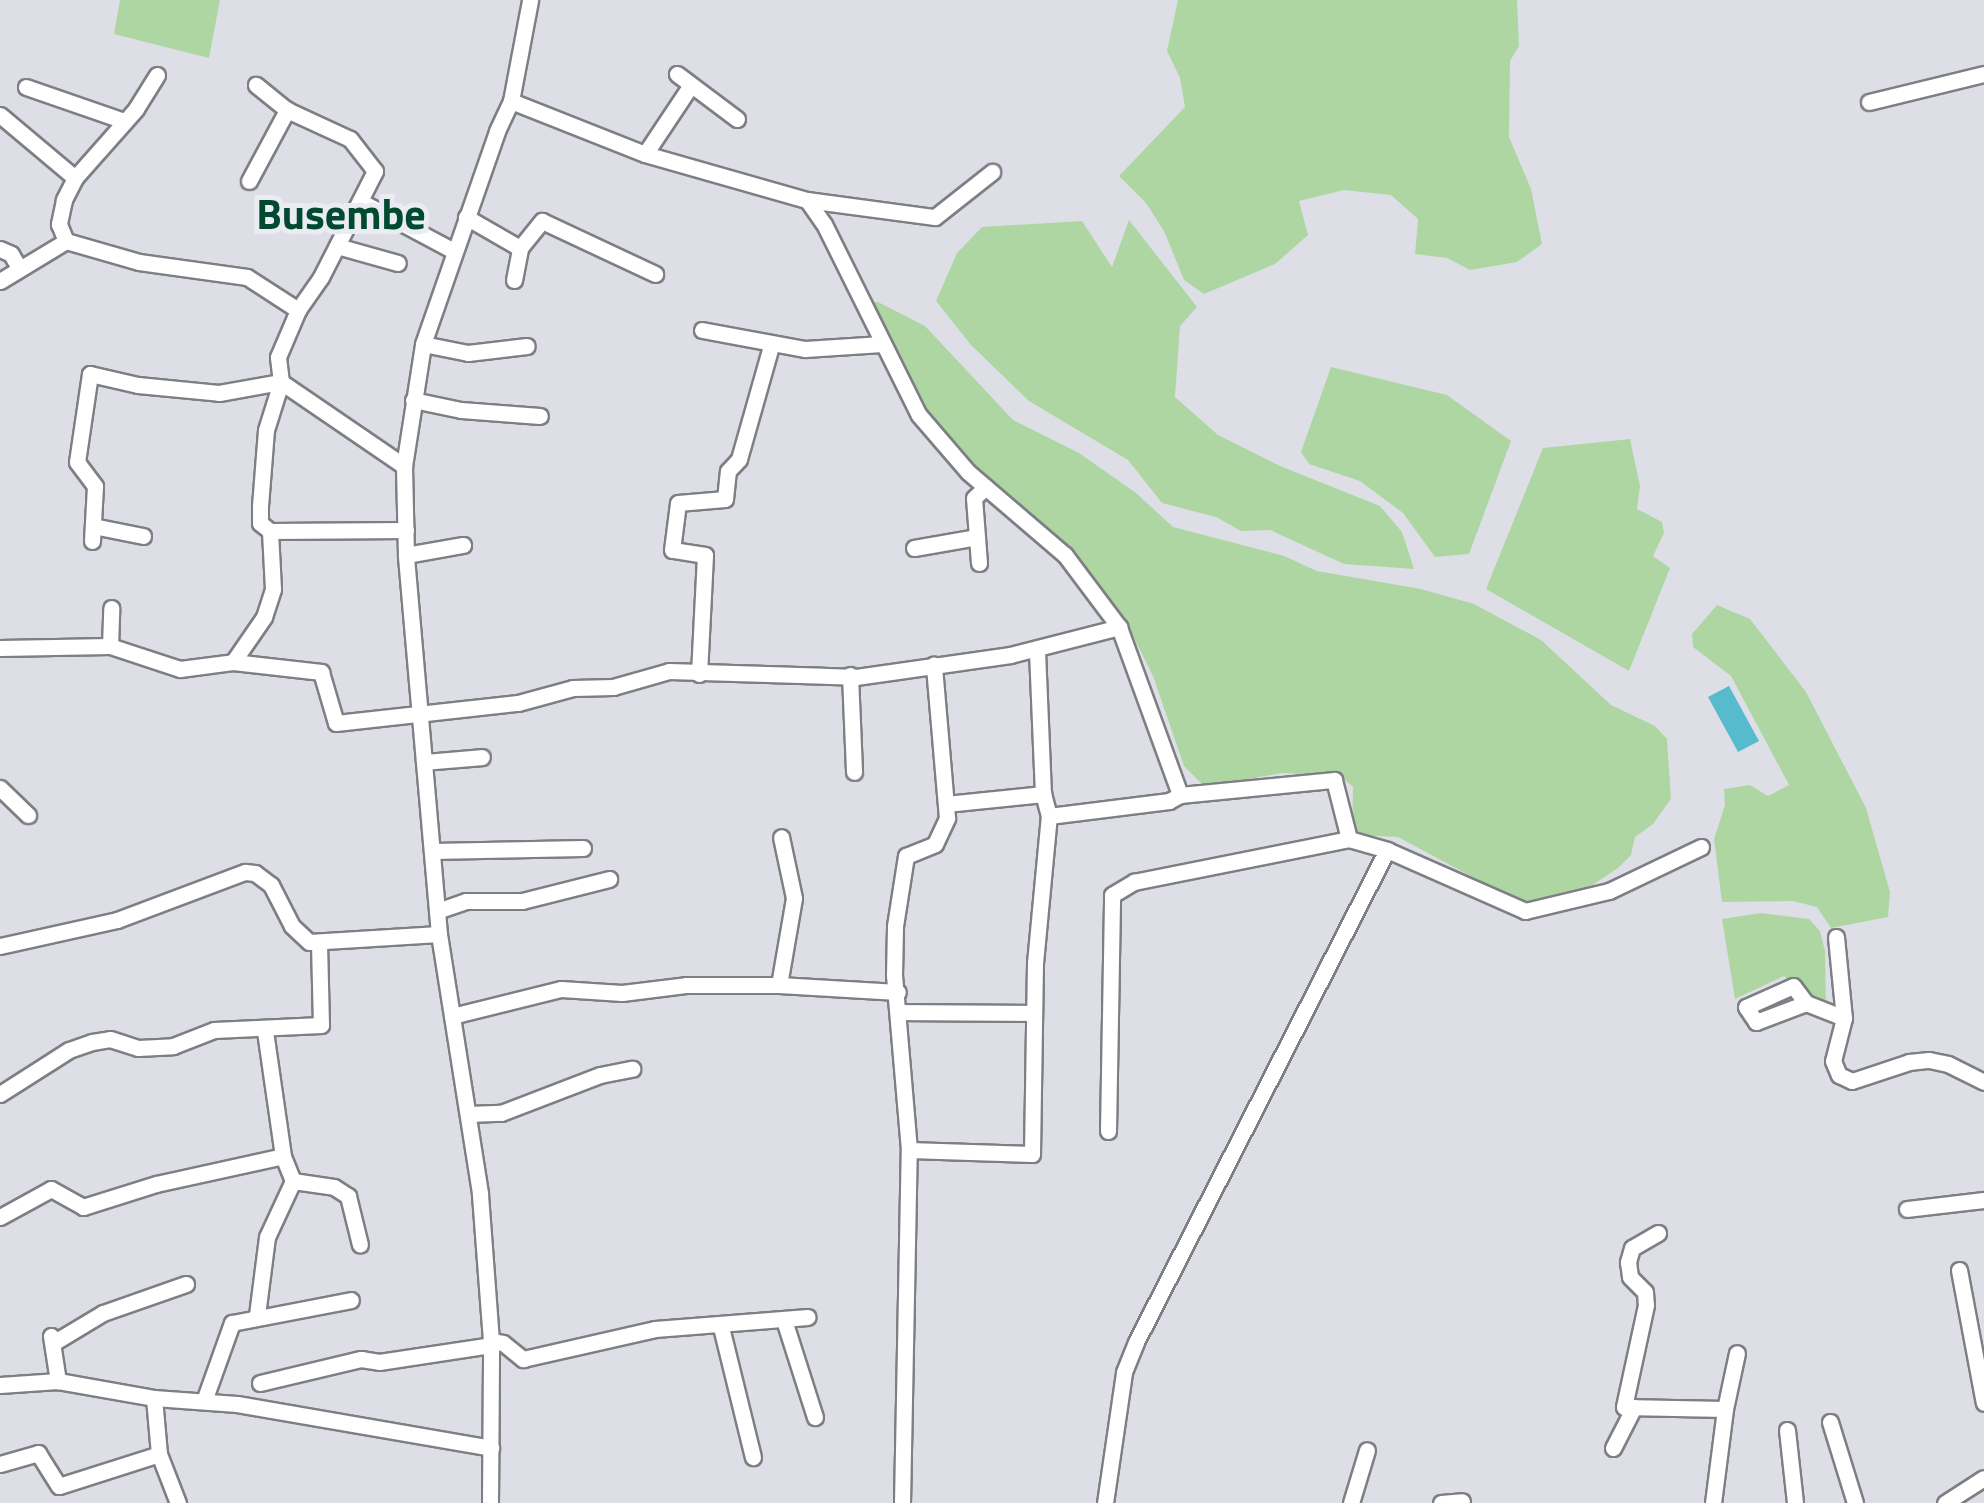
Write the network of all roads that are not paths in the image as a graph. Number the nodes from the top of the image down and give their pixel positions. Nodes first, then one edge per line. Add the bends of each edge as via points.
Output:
1 (530, 0) edge
2 (676, 74) dead end
3 (1984, 74) edge
4 (157, 75) dead end
5 (256, 85) dead end
6 (26, 87) dead end
7 (689, 88) junction
8 (512, 101) junction
9 (1869, 102) dead end
10 (287, 110) junction
11 (0, 115) edge
12 (124, 120) junction
13 (736, 120) dead end
14 (645, 154) junction
15 (992, 172) dead end
16 (75, 178) junction
17 (249, 181) dead end
18 (807, 200) junction
19 (360, 202) junction
20 (466, 217) junction
21 (66, 241) junction
22 (337, 246) junction
23 (520, 248) junction
24 (0, 249) edge
25 (454, 251) junction
26 (398, 263) dead end
27 (20, 268) junction
28 (654, 274) dead end
29 (514, 280) dead end
30 (0, 281) edge
31 (298, 310) junction
32 (702, 330) dead end
33 (424, 344) junction
34 (882, 344) junction
35 (527, 346) dead end
36 (770, 346) junction
37 (282, 382) junction
38 (413, 400) junction
39 (540, 416) dead end
40 (404, 466) junction
41 (986, 487) junction
42 (270, 530) junction
43 (406, 530) junction
44 (143, 536) dead end
45 (977, 538) junction
46 (463, 546) dead end
47 (914, 548) dead end
48 (406, 555) junction
49 (979, 563) dead end
50 (111, 608) dead end
51 (1120, 627) junction
52 (110, 646) junction
53 (0, 648) edge
54 (1037, 648) junction
55 (233, 662) junction
56 (934, 666) junction
57 (699, 674) junction
58 (850, 675) junction
59 (420, 715) junction
60 (482, 757) dead end
61 (424, 762) junction
62 (854, 772) dead end
63 (0, 788) edge
64 (1043, 794) junction
65 (1180, 795) junction
66 (946, 804) junction
67 (28, 815) dead end
68 (1049, 816) junction
69 (781, 837) dead end
70 (1349, 839) junction
71 (582, 848) dead end
72 (1701, 848) dead end
73 (1387, 850) junction
74 (432, 852) junction
75 (609, 879) dead end
76 (437, 912) junction
77 (439, 934) junction
78 (1836, 936) dead end
79 (319, 945) junction
80 (0, 946) edge
81 (779, 985) junction
82 (898, 992) junction
83 (1806, 1003) dead end
84 (899, 1012) junction
85 (1032, 1013) junction
86 (452, 1016) junction
87 (1844, 1018) junction
88 (265, 1031) junction
89 (632, 1069) dead end
90 (1984, 1082) edge
91 (0, 1094) edge
92 (468, 1114) junction
93 (1108, 1131) dead end
94 (908, 1150) junction
95 (283, 1156) junction
96 (293, 1181) junction
97 (1984, 1200) edge
98 (1908, 1208) dead end
99 (0, 1217) edge
100 (1658, 1233) dead end
101 (360, 1245) dead end
102 (1959, 1270) dead end
103 (186, 1284) dead end
104 (351, 1300) dead end
105 (257, 1315) junction
106 (808, 1318) dead end
107 (784, 1320) junction
108 (720, 1327) junction
109 (491, 1344) junction
110 (1737, 1352) dead end
111 (58, 1381) junction
112 (260, 1382) dead end
113 (0, 1385) edge
114 (154, 1398) junction
115 (204, 1401) junction
116 (1984, 1403) edge
117 (1634, 1407) junction
118 (1724, 1409) junction
119 (816, 1418) dead end
120 (1830, 1422) dead end
121 (1787, 1430) dead end
122 (492, 1448) junction
123 (1613, 1448) dead end
124 (1367, 1450) dead end
125 (160, 1454) junction
126 (753, 1456) dead end
127 (0, 1464) edge
128 (1984, 1478) edge
129 (1462, 1501) edge
130 (178, 1503) edge
131 (490, 1503) edge
132 (902, 1503) edge
133 (1105, 1503) edge
134 (1351, 1503) edge
135 (1441, 1503) edge
136 (1713, 1503) edge
137 (1795, 1503) edge
138 (1855, 1503) edge
139 (1946, 1503) edge

1 - 8 street
2 - 7 street
3 - 9 street
4 - 12 street
5 - 10 street
6 - 12 street
7 - 13 street
7 - 14 street
8 - 14 street
8 - 20 street
10 - 17 street
10 - 19 street via 350,139 375,172
11 - 16 street
12 - 16 street
14 - 18 street
15 - 18 street via 935,218
16 - 21 street via 59,224
18 - 34 street
19 - 22 street
19 - 25 street
20 - 23 street
20 - 25 street
21 - 27 street
21 - 31 street via 139,262 247,277
22 - 26 street
22 - 31 street
23 - 28 street via 542,221
23 - 29 street
24 - 27 street
25 - 33 street
27 - 30 street
31 - 37 street via 278,357
32 - 36 street
33 - 35 street via 468,353
33 - 38 street
34 - 36 street
34 - 41 street via 919,415
36 - 57 street via 725,498 678,503 672,550 705,556
37 - 40 street
37 - 42 street via 266,430 260,523
37 - 44 street via 220,393 90,374 77,462 95,486 92,533
38 - 39 street
38 - 40 street
40 - 43 street
41 - 45 street via 974,498
41 - 51 street via 1064,555
42 - 43 street
42 - 55 street via 269,605
43 - 48 street
45 - 47 street
45 - 49 street
46 - 48 street
48 - 59 street
50 - 52 street
51 - 54 street
51 - 65 street
52 - 53 street
52 - 55 street via 180,668
54 - 56 street
54 - 64 street
55 - 59 street via 322,672 336,723
56 - 58 street
56 - 66 street
57 - 58 street
57 - 59 street via 669,671 518,703
58 - 62 street
59 - 61 street
60 - 61 street
61 - 74 street
63 - 67 street
64 - 66 street
64 - 68 street
65 - 68 street via 1169,802
65 - 70 street via 1334,780
66 - 82 street via 934,844 906,856 895,926
68 - 85 street
69 - 81 street via 794,898
70 - 73 street
70 - 93 street via 1134,882 1112,896
71 - 74 street
72 - 73 street via 1609,891 1525,912
73 - 133 street via 1136,1342 1124,1372
74 - 76 street
75 - 76 street via 522,901 466,901
76 - 77 street
77 - 79 street
77 - 86 street
78 - 87 street
79 - 80 street via 292,926 271,884 245,872 116,920
79 - 88 street via 321,1025
81 - 82 street
81 - 86 street via 622,993 560,989
82 - 84 street
83 - 87 street
84 - 85 street
84 - 94 street
85 - 94 street via 1032,1154
86 - 92 street
87 - 90 street via 1833,1061 1839,1075 1852,1081 1929,1060
88 - 91 street via 214,1030 174,1046 92,1042
88 - 95 street
89 - 92 street via 501,1113
92 - 109 street
94 - 132 street
95 - 96 street
95 - 99 street via 84,1207 52,1189
96 - 101 street via 348,1196
96 - 105 street via 267,1237
97 - 98 street
100 - 117 street via 1632,1248 1628,1262 1646,1305 1624,1407
102 - 116 street
103 - 111 street via 52,1337
104 - 105 street
105 - 115 street via 227,1331
106 - 107 street
107 - 108 street
107 - 119 street
108 - 109 street via 654,1329 524,1358 503,1343
108 - 126 street
109 - 112 street via 379,1362 360,1359
109 - 122 street
110 - 118 street
111 - 113 street
111 - 114 street
114 - 115 street
114 - 125 street
115 - 122 street
117 - 118 street
117 - 123 street
118 - 136 street
120 - 138 street
121 - 137 street
122 - 131 street
124 - 134 street
125 - 127 street via 59,1486 38,1453
125 - 130 street
128 - 139 street
129 - 135 street

